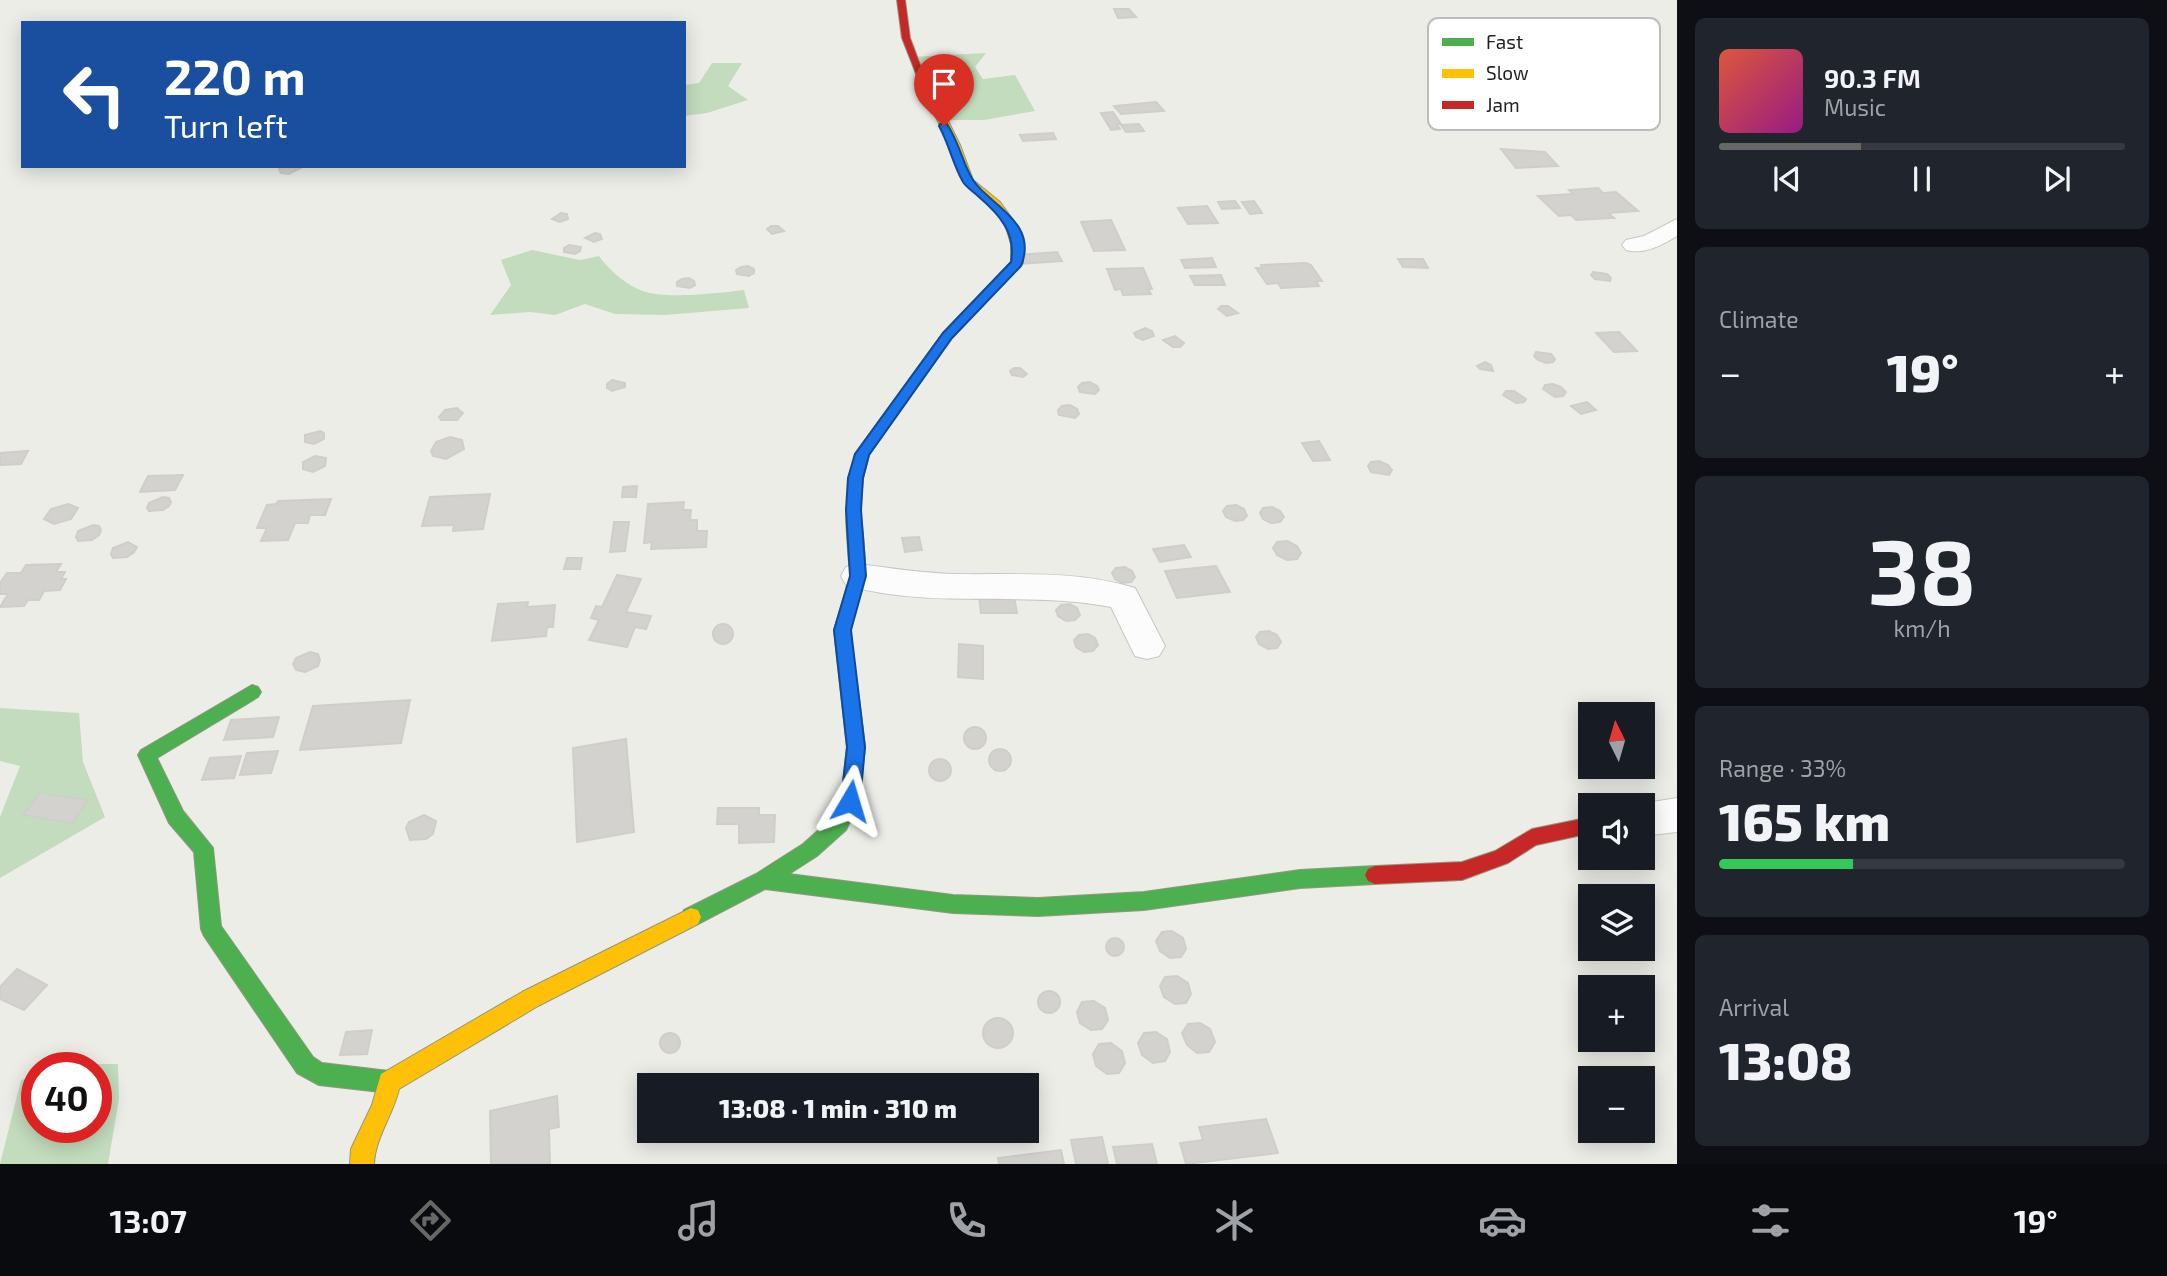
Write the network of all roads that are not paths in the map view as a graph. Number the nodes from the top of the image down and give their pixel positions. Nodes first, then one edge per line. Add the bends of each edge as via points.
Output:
1 (901, 0) edge
2 (1677, 226) edge
3 (1634, 244) dead end
4 (858, 576) junction
5 (1147, 646) dead end
6 (252, 692) dead end
7 (1677, 816) edge
8 (1655, 818) edge
9 (1578, 828) edge
10 (763, 880) junction
11 (389, 1082) junction
12 (362, 1164) edge

1 - 4 street via 906,43 968,182 1005,214 1019,250 1017,263 947,336 862,454 853,510
2 - 3 street via 1652,241
4 - 5 street via 928,585 1043,587 1123,597
4 - 10 street via 842,630 856,747 850,801 839,824 810,850
6 - 11 street via 146,755 169,808 202,848 211,929 305,1065 319,1074
7 - 8 street
9 - 10 street via 1532,837 1501,857 1462,871 1300,879 1144,901 1038,907 953,904
10 - 11 street via 530,999
11 - 12 street via 383,1108 363,1149

